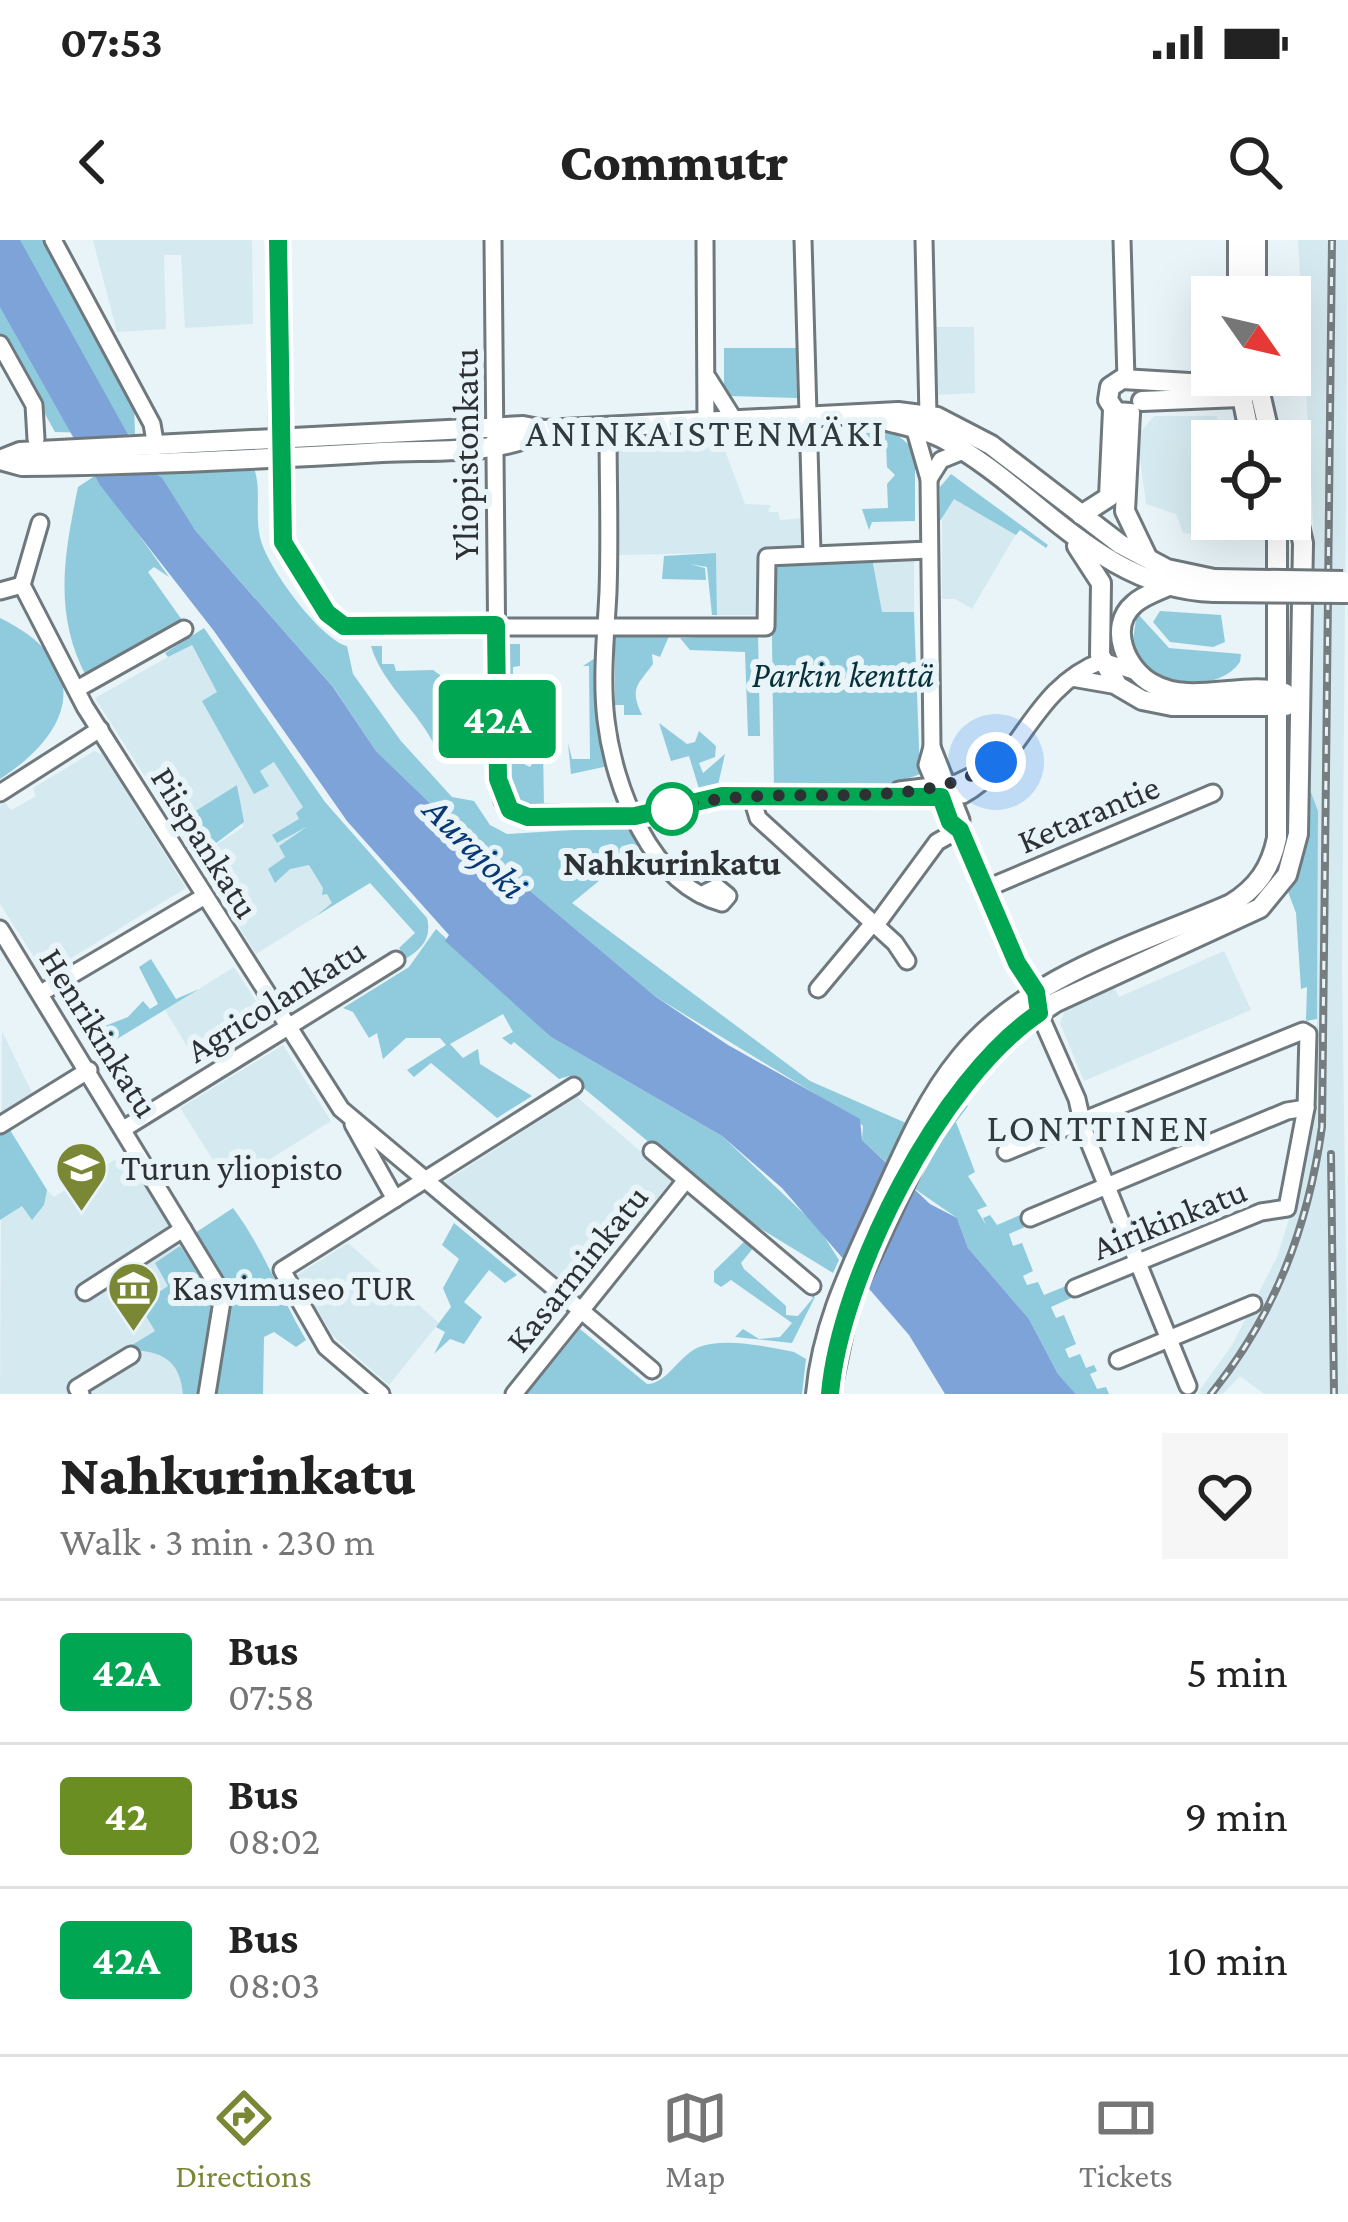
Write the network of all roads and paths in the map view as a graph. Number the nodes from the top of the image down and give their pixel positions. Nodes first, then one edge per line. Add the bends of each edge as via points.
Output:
1 (278, 240) edge
2 (494, 240) edge
3 (705, 240) edge
4 (803, 240) edge
5 (925, 240) edge
6 (1122, 240) edge
7 (1238, 240) edge
8 (1256, 240) edge
9 (60, 243) edge
10 (1238, 276) edge
11 (1256, 276) edge
12 (0, 344) edge
13 (706, 376) junction
14 (1191, 390) edge
15 (1130, 397) junction
16 (809, 419) junction
17 (735, 421) junction
18 (921, 421) junction
19 (706, 422) junction
20 (608, 427) junction
21 (494, 436) junction
22 (36, 439) dead end
23 (280, 449) junction
24 (963, 451) junction
25 (155, 452) junction
26 (0, 460) edge
27 (929, 478) junction
28 (1126, 491) junction
29 (1087, 519) junction
30 (40, 524) dead end
31 (1063, 528) junction
32 (1277, 540) edge
33 (1302, 540) edge
34 (929, 550) junction
35 (812, 554) junction
36 (1150, 561) junction
37 (1348, 581) edge
38 (22, 585) junction
39 (1214, 585) junction
40 (1168, 586) junction
41 (0, 591) edge
42 (1348, 593) edge
43 (496, 625) junction
44 (606, 625) junction
45 (184, 629) dead end
46 (1102, 661) junction
47 (1137, 672) junction
48 (1072, 678) junction
49 (1118, 686) junction
50 (79, 688) junction
51 (1279, 700) junction
52 (1300, 700) junction
53 (100, 729) junction
54 (944, 791) junction
55 (0, 793) edge
56 (1213, 793) dead end
57 (751, 795) junction
58 (635, 816) junction
59 (960, 830) junction
60 (985, 889) junction
61 (701, 895) dead end
62 (205, 896) junction
63 (874, 924) junction
64 (0, 929) edge
65 (396, 960) dead end
66 (907, 961) dead end
67 (818, 989) dead end
68 (41, 993) junction
69 (1034, 1001) junction
70 (287, 1026) junction
71 (88, 1070) junction
72 (574, 1086) dead end
73 (1306, 1108) junction
74 (1082, 1120) junction
75 (353, 1122) junction
76 (0, 1125) edge
77 (125, 1128) junction
78 (652, 1151) dead end
79 (1006, 1152) dead end
80 (686, 1180) junction
81 (424, 1181) junction
82 (1107, 1186) junction
83 (395, 1199) junction
84 (1030, 1218) dead end
85 (183, 1229) junction
86 (1138, 1263) junction
87 (812, 1286) dead end
88 (1075, 1288) dead end
89 (85, 1292) dead end
90 (844, 1298) junction
91 (1253, 1304) dead end
92 (580, 1311) junction
93 (1169, 1339) junction
94 (131, 1355) dead end
95 (1118, 1360) dead end
96 (652, 1370) dead end
97 (1189, 1386) dead end
98 (81, 1394) edge
99 (207, 1394) edge
100 (381, 1394) edge
101 (514, 1394) edge
102 (816, 1394) edge
103 (830, 1394) edge

1 - 23 main road
2 - 21 street, Yliopistonkatu
3 - 13 street
4 - 16 street
5 - 18 street
6 - 15 street
7 - 10 main road
8 - 11 main road
9 - 25 street via 152,424
12 - 22 street via 34,405
13 - 17 street
13 - 19 street
14 - 15 main road
15 - 28 main road
15 - 29 main road via 1109,496
16 - 17 main road
16 - 18 main road
16 - 35 street
17 - 19 main road
18 - 24 main road
18 - 27 street
18 - 29 main road via 973,433
19 - 20 main road
20 - 21 main road
20 - 44 street
21 - 23 main road
21 - 43 street, Yliopistonkatu
23 - 25 main road
23 - 43 street via 285,549 331,618 348,627
24 - 27 street via 941,460
24 - 31 main road
25 - 26 main road via 20,452
27 - 34 street
28 - 29 main road via 1113,510
28 - 36 main road via 1128,525
29 - 31 main road
29 - 36 main road
30 - 38 street
31 - 40 main road via 1113,563
31 - 46 main road via 1102,586
32 - 51 main road
33 - 52 main road
34 - 35 street
34 - 54 street via 927,765
35 - 44 street via 766,557 766,627
36 - 39 main road
37 - 39 main road, bridge
38 - 41 street
38 - 50 street, Piispankatu
39 - 40 main road
39 - 42 main road, bridge
40 - 47 main road via 1136,601 1122,622 1124,652
43 - 44 street
43 - 58 street, Yliopistonkatu via 498,779 510,810 528,817
44 - 58 street via 606,724
45 - 50 street
46 - 47 street
46 - 48 street
46 - 49 main road
47 - 51 main road via 1177,691
48 - 49 street
48 - 54 street via 1052,691 993,766
49 - 51 main road via 1150,703
50 - 53 street, Piispankatu
51 - 52 main road
51 - 69 main road via 1277,838 1255,886
52 - 69 main road via 1297,846 1271,898 1242,919
53 - 55 street
53 - 62 street, Piispankatu
54 - 57 street
54 - 59 street via 950,822
56 - 60 street, Ketarantie
57 - 58 street
57 - 63 street via 758,818
58 - 61 street via 664,869
59 - 60 street
59 - 63 street via 937,842
60 - 69 street
62 - 68 street
62 - 70 street, Piispankatu
63 - 66 street
63 - 67 street
64 - 68 street, Henrikinkatu
65 - 70 street, Agricolankatu
68 - 71 street, Henrikinkatu
69 - 74 street
69 - 90 main road via 963,1054
70 - 75 street, Piispankatu
70 - 77 street, Agricolankatu
71 - 76 street
71 - 77 street, Henrikinkatu
72 - 81 street
73 - 74 street via 1306,1032
73 - 82 street
73 - 86 street, Airikinkatu via 1287,1208 1261,1211
74 - 79 street
74 - 82 street
75 - 81 street, Piispankatu
75 - 83 street, Piispankatu
77 - 85 street, Henrikinkatu
78 - 80 street
80 - 87 street
80 - 92 street, Kasarminkatu
81 - 83 street
81 - 92 street, Piispankatu
82 - 84 street
82 - 86 street
83 - 100 street via 282,1270 326,1347
85 - 89 street
85 - 99 street, Henrikinkatu via 225,1303
86 - 88 street, Airikinkatu
86 - 93 street
90 - 102 main road via 824,1340
90 - 103 main road
91 - 93 street
92 - 96 street, Piispankatu
92 - 101 street, Kasarminkatu
93 - 95 street
93 - 97 street
94 - 98 street via 77,1388

